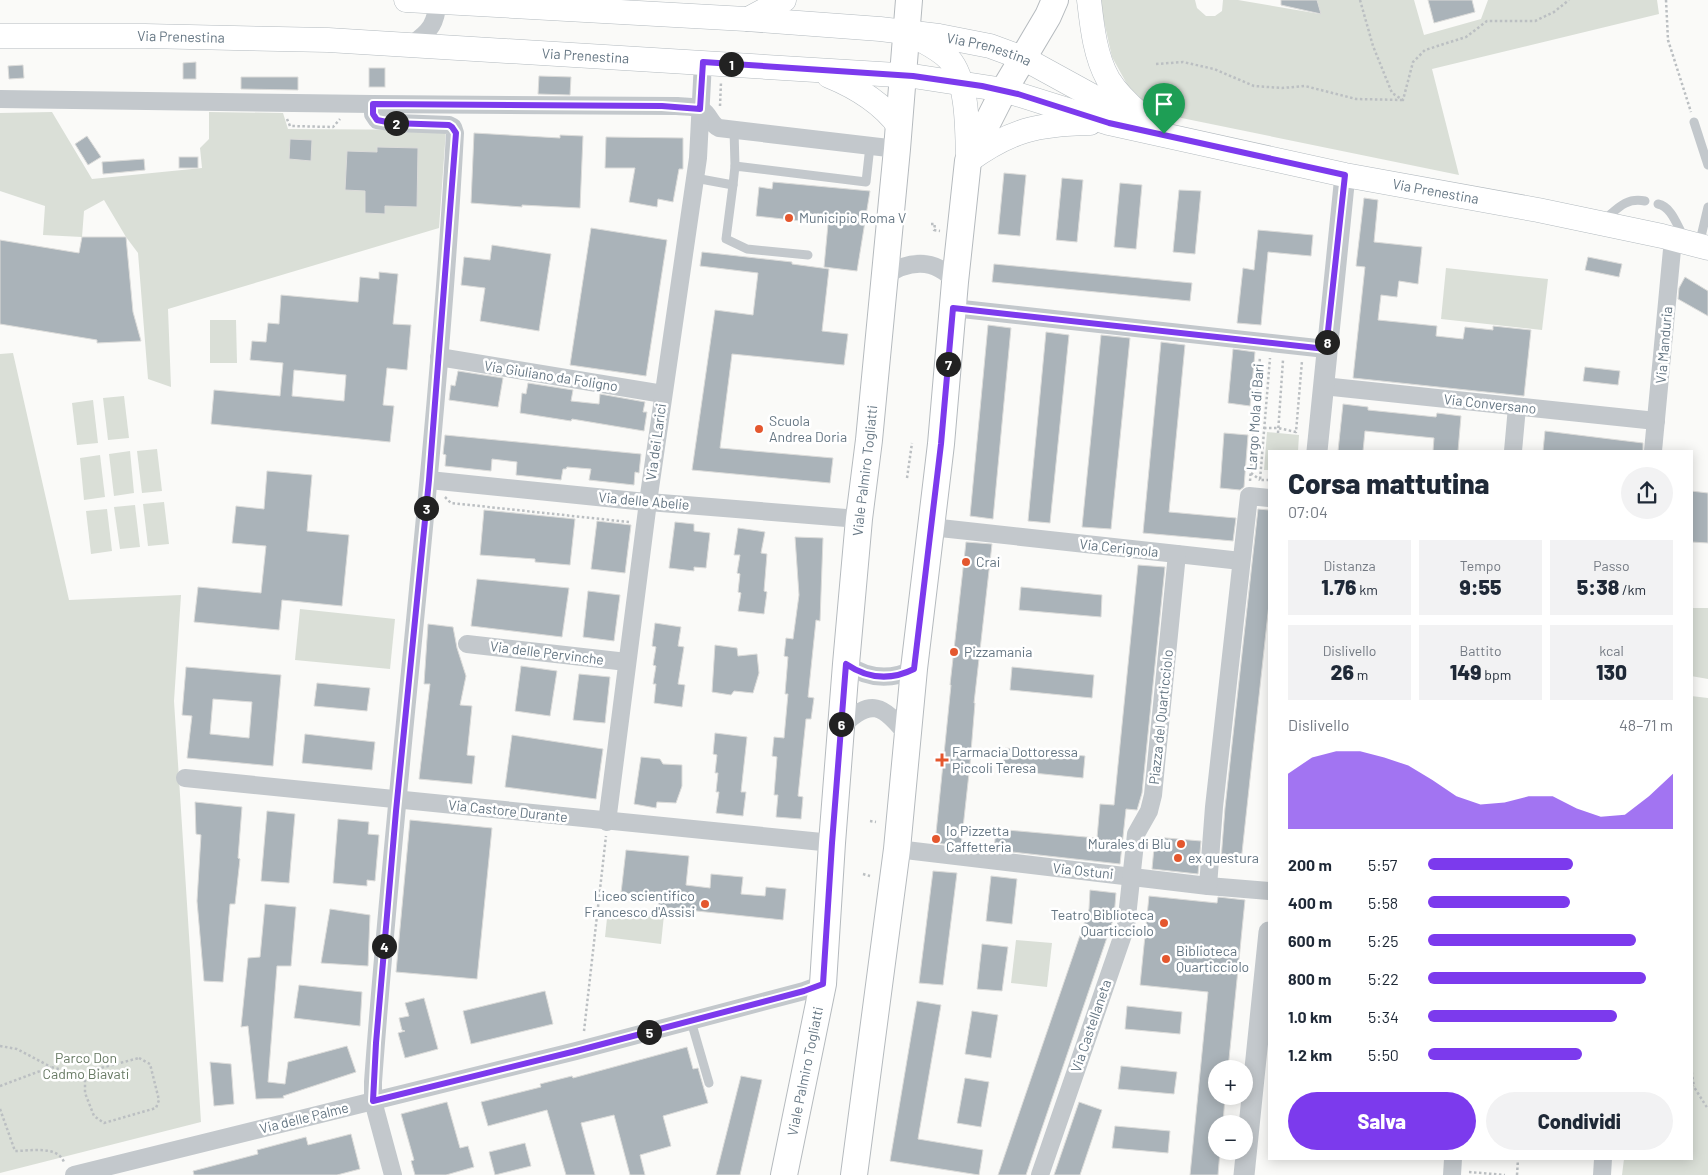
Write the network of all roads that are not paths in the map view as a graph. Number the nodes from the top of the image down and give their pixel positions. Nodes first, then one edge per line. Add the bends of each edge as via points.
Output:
1 (406, 0) edge
2 (784, 0) edge
3 (902, 0) edge
4 (909, 0) edge
5 (1055, 0) edge
6 (1089, 0) edge
7 (438, 1) edge
8 (544, 4) edge
9 (746, 19) junction
10 (907, 32) junction
11 (0, 36) edge
12 (412, 44) junction
13 (1024, 58) junction
14 (703, 62) junction
15 (816, 70) junction
16 (904, 75) junction
17 (961, 83) junction
18 (1004, 90) junction
19 (0, 99) edge
20 (373, 104) junction
21 (700, 109) junction
22 (1694, 122) road end
23 (1109, 123) junction
24 (734, 130) junction
25 (1164, 134) junction
26 (898, 137) junction
27 (870, 146) junction
28 (968, 161) junction
29 (1708, 165) edge
30 (735, 166) junction
31 (1345, 175) junction
32 (695, 178) junction
33 (733, 185) junction
34 (1644, 201) dead end
35 (1658, 204) dead end
36 (1708, 207) edge
37 (1600, 223) junction
38 (1692, 243) edge
39 (808, 255) dead end
40 (884, 278) junction
41 (955, 282) junction
42 (953, 308) junction
43 (1326, 349) junction
44 (439, 357) junction
45 (1323, 386) junction
46 (663, 394) junction
47 (1517, 407) junction
48 (1656, 421) junction
49 (1317, 450) edge
50 (1513, 450) edge
51 (1653, 450) edge
52 (429, 480) junction
53 (1268, 498) edge
54 (648, 502) junction
55 (859, 519) junction
56 (931, 528) junction
57 (1177, 554) junction
58 (1241, 561) junction
59 (467, 644) dead end
60 (627, 662) junction
61 (846, 664) junction
62 (914, 669) junction
63 (841, 727) junction
64 (907, 735) junction
65 (185, 778) dead end
66 (398, 800) junction
67 (607, 827) junction
68 (832, 843) junction
69 (897, 849) junction
70 (1131, 876) junction
71 (1208, 886) junction
72 (1268, 891) edge
73 (1268, 942) edge
74 (823, 984) junction
75 (691, 1021) junction
76 (708, 1083) dead end
77 (373, 1101) junction
78 (1603, 1160) edge
79 (70, 1169) edge
80 (118, 1170) edge
81 (393, 1175) edge
82 (784, 1175) edge
83 (854, 1175) edge
84 (1040, 1175) edge
85 (1244, 1175) edge
86 (1602, 1175) edge

1 - 7 main road, Via Prenestina
2 - 9 main road
3 - 10 lane, Viale Palmiro Togliatti
4 - 10 main road, Viale Palmiro Togliatti
5 - 13 main road
6 - 25 main road via 1102,67 1109,80
7 - 8 main road, Via Prenestina
7 - 12 street via 431,28
8 - 9 main road, Via Prenestina
9 - 10 main road, Via Prenestina
10 - 13 main road, Via Prenestina via 980,43
10 - 16 main road, Viale Palmiro Togliatti
10 - 17 main road via 946,56
11 - 12 main road, Via Prenestina via 196,36
12 - 14 main road, Via Prenestina
13 - 18 main road
13 - 25 main road, Via Prenestina
14 - 15 main road, Via Prenestina
14 - 21 street, Via dei Larici
15 - 16 main road, Via Prenestina
15 - 26 main road via 876,102 889,113
16 - 17 main road, Via Prenestina
16 - 26 main road, Viale Palmiro Togliatti
17 - 18 main road, Via Prenestina
17 - 28 main road
18 - 23 main road, Via Prenestina
18 - 28 main road
19 - 20 street
20 - 21 street
20 - 44 street via 377,120 449,125 456,133
21 - 24 street via 715,127
21 - 32 street, Via dei Larici
22 - 29 lane
23 - 25 main road, Via Prenestina
23 - 28 main road via 1051,125 1024,130
24 - 27 street
24 - 30 lane
25 - 31 main road, Via Prenestina
26 - 27 street
26 - 40 main road, Viale Palmiro Togliatti
27 - 30 lane via 866,182
28 - 41 main road
30 - 33 lane
31 - 37 main road, Via Prenestina
31 - 43 street
32 - 33 lane
32 - 46 street, Via dei Larici
33 - 39 lane via 726,239 747,249
34 - 37 lane via 1627,202
35 - 38 lane via 1664,205
36 - 38 lane
37 - 38 main road, Via Prenestina
38 - 48 street, Via Manduria
40 - 41 street via 903,266 918,263 936,267
40 - 55 main road, Viale Palmiro Togliatti
41 - 42 main road
42 - 43 street
42 - 56 main road
43 - 45 street
44 - 46 street, Via Giuliano da Foligno
44 - 52 street
45 - 47 street, Via Conversano
45 - 49 street
46 - 54 street, Via dei Larici
47 - 48 street, Via Conversano
47 - 50 street
48 - 51 street, Via Manduria
52 - 54 street, Via delle Abelie
52 - 66 street
53 - 58 street via 1249,490
54 - 55 street, Via delle Abelie
54 - 60 street, Via dei Larici
55 - 61 main road, Viale Palmiro Togliatti
56 - 57 street, Via Cerignola
56 - 62 main road
57 - 58 street, Via Cerignola
57 - 70 street, Piazza del Quarticciolo via 1153,795 1149,811 1136,834
58 - 71 street
59 - 60 street, Via delle Pervinche
60 - 67 street, Via dei Larici
61 - 62 street via 862,673 879,677 899,676
61 - 63 main road, Viale Palmiro Togliatti
62 - 64 main road
63 - 64 street via 861,710 875,708 890,715
63 - 68 main road, Viale Palmiro Togliatti
64 - 69 main road
65 - 66 street, Via Castore Durante
66 - 67 street, Via Castore Durante
66 - 77 street
67 - 68 street, Via Castore Durante
68 - 74 main road, Viale Palmiro Togliatti
69 - 70 street, Via Ostuni
69 - 83 main road
70 - 71 street, Via Ostuni
70 - 84 street, Via Castellaneta via 1126,926
71 - 72 street, Via Ostuni
73 - 85 street
74 - 75 street, Via delle Palme
74 - 82 main road, Viale Palmiro Togliatti
75 - 76 lane
75 - 77 street, Via delle Palme
77 - 80 street, Via delle Palme
77 - 81 street
78 - 86 street
79 - 80 street, Via delle Palme

